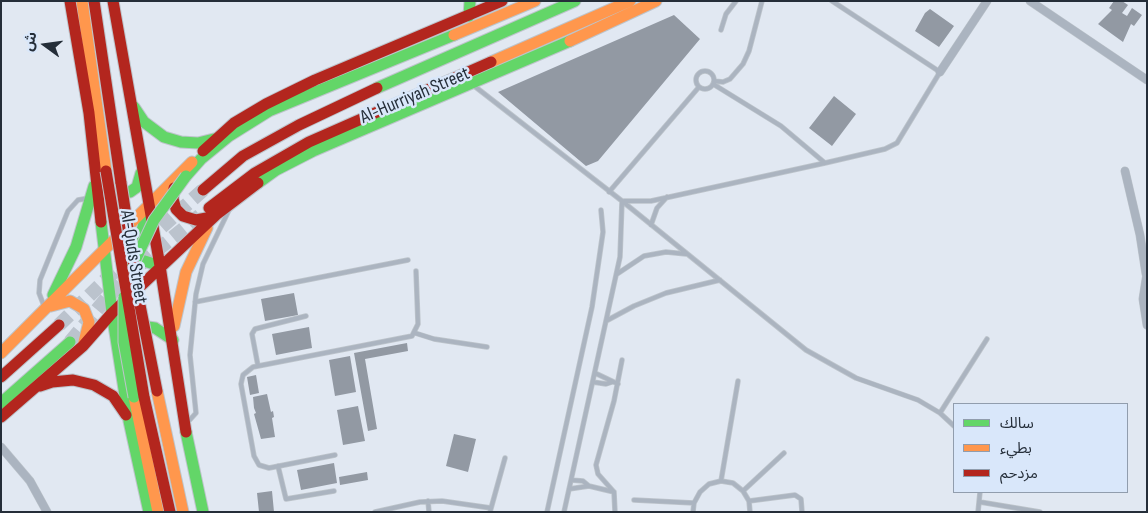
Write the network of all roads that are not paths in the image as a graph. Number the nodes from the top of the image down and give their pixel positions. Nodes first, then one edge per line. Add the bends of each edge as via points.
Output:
1 (70, 1) edge
2 (82, 1) edge
3 (94, 1) edge
4 (113, 1) edge
5 (470, 1) edge
6 (502, 1) edge
7 (535, 1) edge
8 (575, 1) edge
9 (630, 1) edge
10 (656, 1) edge
11 (736, 1) edge
12 (762, 1) edge
13 (832, 1) edge
14 (987, 1) edge
15 (1030, 1) edge
16 (469, 16) junction
17 (721, 30) dead end
18 (940, 72) junction
19 (1147, 80) edge
20 (714, 83) junction
21 (472, 84) junction
22 (699, 87) junction
23 (131, 102) junction
24 (215, 139) junction
25 (142, 163) junction
26 (825, 163) junction
27 (1125, 171) dead end
28 (101, 172) junction
29 (185, 173) junction
30 (203, 190) tunnel mouth
31 (609, 192) junction
32 (669, 196) junction
33 (91, 197) junction
34 (234, 200) junction
35 (622, 201) junction
36 (149, 204) junction
37 (601, 210) dead end
38 (213, 212) junction
39 (651, 225) junction
40 (1140, 235) junction
41 (1147, 240) edge
42 (104, 250) junction
43 (688, 254) junction
44 (134, 258) junction
45 (408, 260) dead end
46 (160, 266) junction
47 (416, 271) dead end
48 (617, 274) junction
49 (1146, 274) edge
50 (720, 280) junction
51 (195, 302) junction
52 (45, 309) junction
53 (112, 313) junction
54 (306, 316) dead end
55 (606, 321) junction
56 (59, 325) tunnel mouth
57 (1147, 325) edge
58 (415, 333) junction
59 (987, 339) dead end
60 (173, 340) junction
61 (70, 342) tunnel mouth
62 (83, 346) junction
63 (487, 347) dead end
64 (1, 353) edge
65 (120, 359) junction
66 (622, 360) dead end
67 (258, 366) junction
68 (595, 372) junction
69 (1, 377) edge
70 (738, 381) dead end
71 (593, 382) junction
72 (612, 382) junction
73 (618, 384) junction
74 (36, 388) junction
75 (139, 397) junction
76 (1, 403) edge
77 (940, 413) junction
78 (1, 417) edge
79 (129, 421) junction
80 (953, 425) edge
81 (184, 426) junction
82 (1, 447) edge
83 (784, 453) dead end
84 (335, 455) dead end
85 (505, 458) dead end
86 (278, 466) junction
87 (571, 480) junction
88 (721, 481) junction
89 (589, 486) junction
90 (569, 489) junction
91 (743, 490) junction
92 (334, 491) dead end
93 (614, 492) junction
94 (980, 493) edge
95 (634, 500) dead end
96 (428, 501) junction
97 (749, 502) junction
98 (980, 502) junction
99 (694, 503) junction
100 (491, 510) edge
101 (750, 510) edge
102 (47, 512) edge
103 (149, 512) edge
104 (158, 512) edge
105 (170, 512) edge
106 (183, 512) edge
107 (203, 512) edge
108 (375, 512) edge
109 (429, 512) edge
110 (547, 512) edge
111 (564, 512) edge
112 (615, 512) edge
113 (693, 512) edge
114 (755, 512) edge
115 (802, 512) edge
116 (978, 512) edge
117 (1040, 512) edge

1 - 28 main road
2 - 28 main road, Al-Quds Street
3 - 106 main road, Al-Quds Street, bridge via 140,305
4 - 23 main road
5 - 16 main road
6 - 16 main road
7 - 29 main road via 269,111 229,136
8 - 30 main road, Al-Hurriyah Street via 290,129 243,156
9 - 38 main road, Al-Hurriyah Street via 309,142 255,174
10 - 21 main road
11 - 17 lane via 726,14
12 - 20 lane via 743,64 730,79
13 - 18 lane
14 - 18 street
15 - 19 street
16 - 24 main road via 287,93 250,113
18 - 26 lane via 903,136 894,145
20 - 22 lane via 707,89
20 - 22 lane via 711,73 700,72 696,79
20 - 26 lane via 781,126
21 - 31 lane
21 - 34 main road via 313,151 276,170
22 - 31 lane
23 - 24 main road via 144,122 164,137 198,143
23 - 25 main road
24 - 29 main road
25 - 28 main road via 137,187 124,193 111,189
25 - 36 main road
26 - 32 lane
27 - 40 street
28 - 33 main road
28 - 42 main road
28 - 75 main road, Al-Quds Street, bridge
29 - 36 main road
29 - 38 main road via 173,190 178,212 196,220
29 - 75 main road, bridge via 143,240 128,279 122,320 126,360
31 - 35 lane
32 - 35 lane via 641,202
32 - 39 lane via 657,208
33 - 52 main road via 76,247
33 - 52 lane via 78,200 68,211 40,280 39,293
34 - 38 main road
34 - 51 lane via 204,264
35 - 39 lane
35 - 48 lane via 622,239
36 - 42 main road
36 - 44 main road
36 - 46 main road
37 - 110 lane via 603,232 595,292
38 - 46 main road
38 - 60 main road via 186,272 175,312
39 - 43 lane
40 - 41 street
40 - 49 street
42 - 44 main road
42 - 52 main road
42 - 53 main road
43 - 48 lane via 666,252 644,256
43 - 50 lane
44 - 46 main road
44 - 53 main road
45 - 51 lane
46 - 53 main road
46 - 60 main road
47 - 58 lane via 418,324
48 - 55 lane
49 - 57 street via 1143,300
50 - 55 lane via 666,293
50 - 77 lane via 791,339 822,360 856,378 918,400
51 - 81 lane via 190,355 196,413
52 - 62 main road via 64,301 77,303 84,309 89,322
52 - 64 main road
53 - 62 main road
53 - 65 main road
54 - 67 lane via 255,329 252,337
55 - 68 lane
56 - 69 main road
58 - 63 lane
58 - 67 lane via 405,339
59 - 77 lane
60 - 65 main road via 155,328 141,329 130,338
60 - 81 main road
61 - 76 main road
62 - 74 main road
65 - 79 main road
66 - 73 lane
67 - 86 lane via 249,369 242,380 254,456 264,467
68 - 71 lane
68 - 72 lane via 607,376
70 - 88 lane
71 - 72 lane
71 - 87 lane
72 - 73 lane
73 - 93 lane via 596,465 601,479
74 - 78 main road
74 - 79 main road via 73,380 94,385 113,396
75 - 104 main road
75 - 105 main road, Al-Quds Street
77 - 80 lane
79 - 103 main road
81 - 107 main road
82 - 102 street via 30,481
83 - 91 lane
84 - 86 lane
85 - 100 lane
86 - 92 lane via 286,499
87 - 89 lane via 583,481
87 - 90 lane
88 - 91 lane via 733,483
88 - 99 lane via 704,487
89 - 90 lane
89 - 93 lane
90 - 111 lane
91 - 97 lane
93 - 112 lane
94 - 98 lane
95 - 99 lane
96 - 100 lane via 457,502
96 - 108 lane
96 - 109 lane
97 - 101 lane
97 - 115 lane via 795,495 801,498
98 - 116 lane
98 - 117 lane
99 - 113 lane
101 - 114 lane

